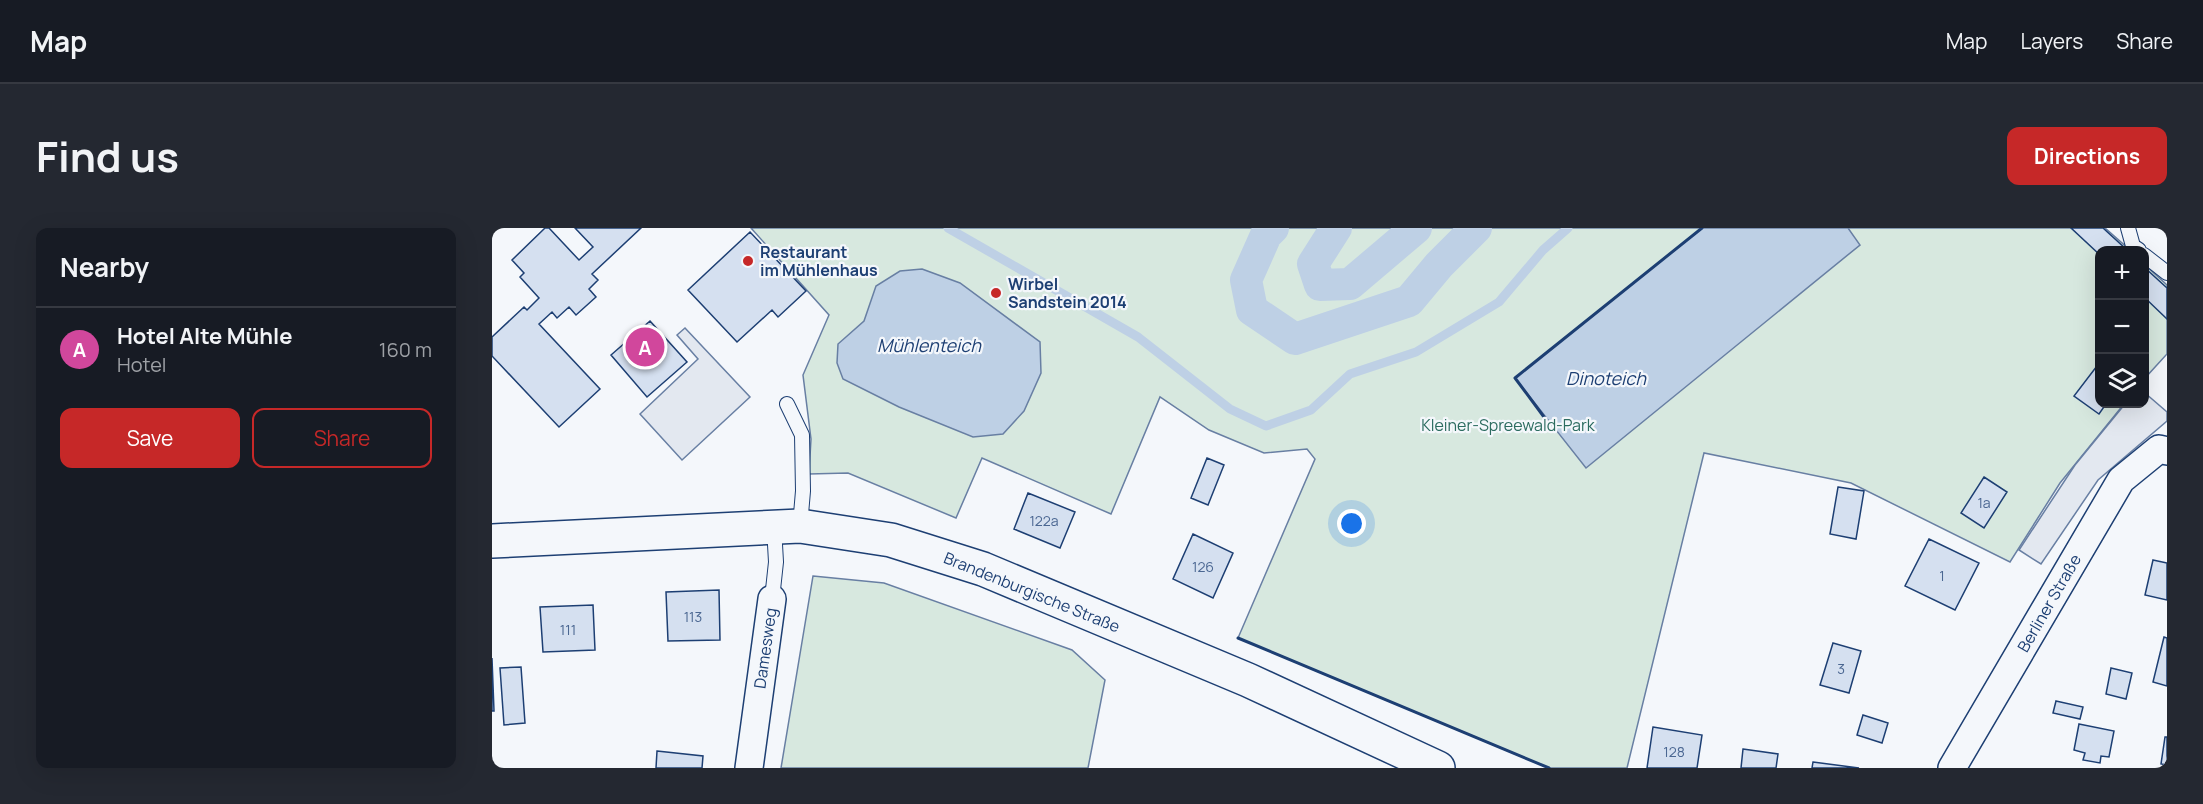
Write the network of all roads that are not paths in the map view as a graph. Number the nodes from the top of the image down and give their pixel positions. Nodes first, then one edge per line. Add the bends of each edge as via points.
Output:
1 (2128, 228) edge
2 (2133, 246) edge
3 (2149, 258) edge
4 (2167, 273) edge
5 (787, 404) dead end
6 (2164, 447) edge
7 (787, 527) junction
8 (492, 541) edge
9 (772, 599) joint
10 (749, 768) edge
11 (1438, 768) edge
12 (1952, 768) edge

1 - 2 lane
3 - 4 lane
5 - 7 lane, Damesweg via 802,435 803,491
6 - 12 street, Berliner Straße via 2121,480
7 - 8 street, Brandenburgische Straße
7 - 9 lane, Damesweg via 776,562
7 - 11 street, Brandenburgische Straße via 891,540 982,569 1248,680
9 - 10 street, Damesweg

